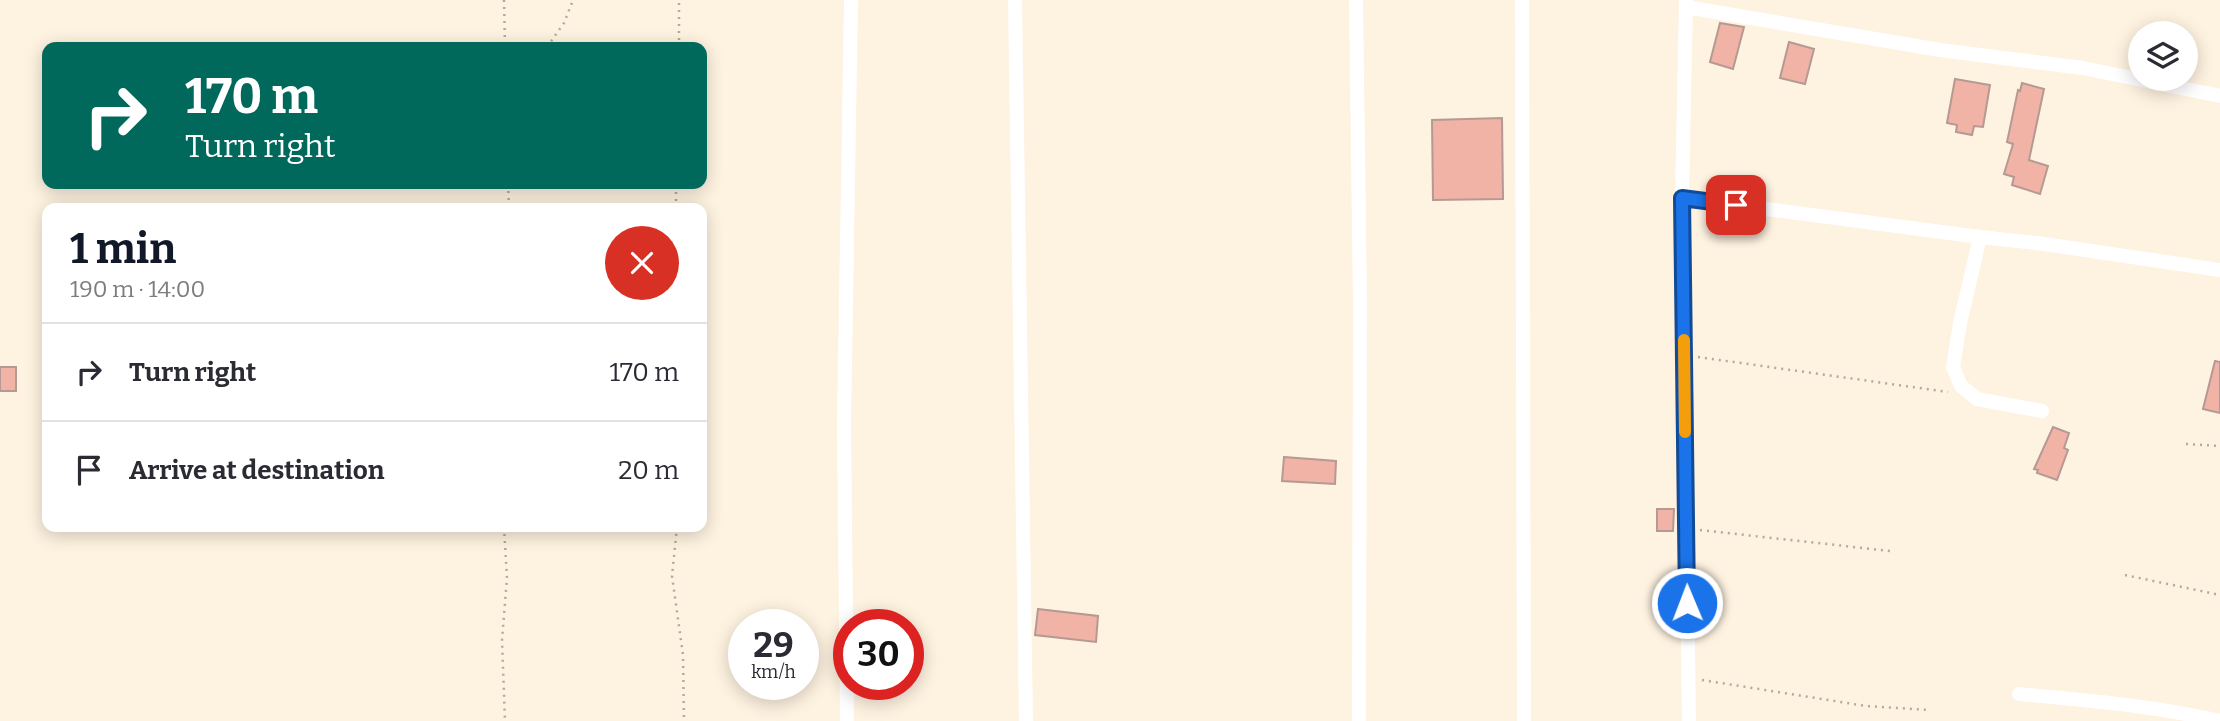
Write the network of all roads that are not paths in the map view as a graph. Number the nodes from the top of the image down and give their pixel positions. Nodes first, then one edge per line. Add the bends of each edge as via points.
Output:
1 (851, 0) edge
2 (1015, 0) edge
3 (1356, 0) edge
4 (1522, 0) edge
5 (1686, 4) edge
6 (2220, 96) edge
7 (1682, 198) junction
8 (1980, 237) junction
9 (2220, 270) edge
10 (2042, 411) dead end
11 (2019, 694) dead end
12 (2220, 720) edge
13 (847, 721) edge
14 (1026, 721) edge
15 (1359, 721) edge
16 (1524, 721) edge
17 (1689, 721) edge

1 - 13 street via 844,423
2 - 14 street
3 - 15 street
4 - 16 street
5 - 6 street via 1940,50 2084,68
5 - 7 street
7 - 8 street
7 - 17 street
8 - 9 street
8 - 10 street via 1954,367 1961,386 1978,399
11 - 12 street

